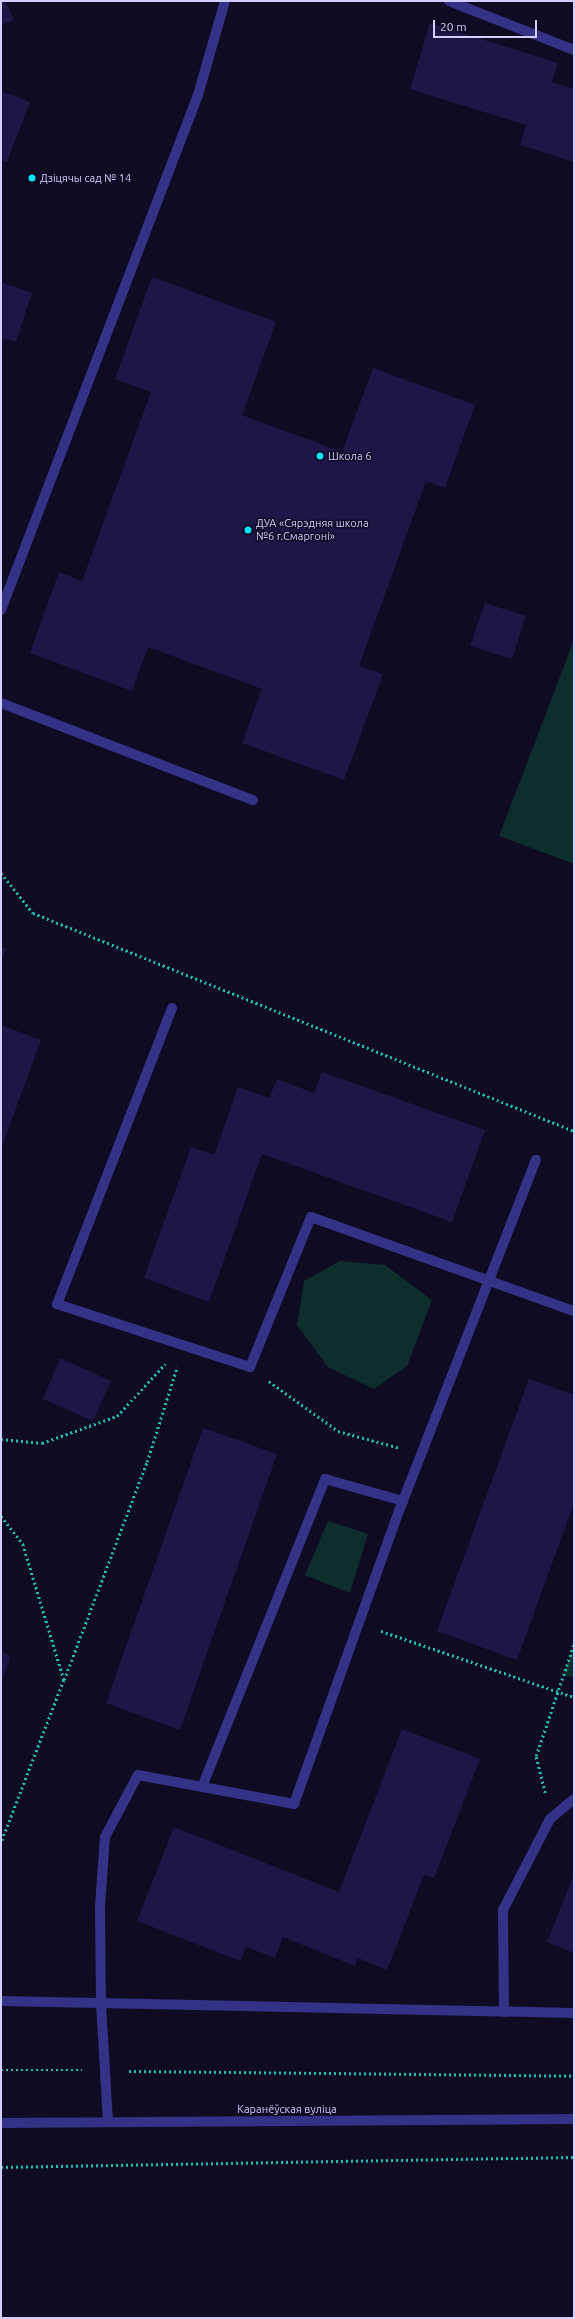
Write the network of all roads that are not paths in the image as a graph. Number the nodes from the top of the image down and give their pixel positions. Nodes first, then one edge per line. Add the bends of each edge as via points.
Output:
1 (225, 1) edge
2 (449, 1) edge
3 (574, 50) edge
4 (1, 610) edge
5 (1, 703) edge
6 (253, 800) dead end
7 (172, 1008) dead end
8 (536, 1160) dead end
9 (488, 1282) junction
10 (574, 1311) edge
11 (403, 1501) junction
12 (202, 1787) junction
13 (574, 1799) edge
14 (1, 2001) edge
15 (101, 2005) junction
16 (504, 2012) junction
17 (574, 2013) edge
18 (574, 2119) edge
19 (108, 2122) junction
20 (1, 2123) edge

1 - 4 street via 198,95
2 - 3 street
5 - 6 street
7 - 9 street via 57,1304 250,1367 311,1217
8 - 9 street
9 - 10 street
9 - 11 street
11 - 12 street via 325,1479
11 - 12 street via 294,1804
12 - 15 street via 138,1775 105,1837 100,1906
13 - 16 street via 550,1819 503,1910
14 - 15 street
15 - 16 street
15 - 19 street
16 - 17 street
18 - 19 street, Каранёўская вуліца
19 - 20 street, Каранёўская вуліца

